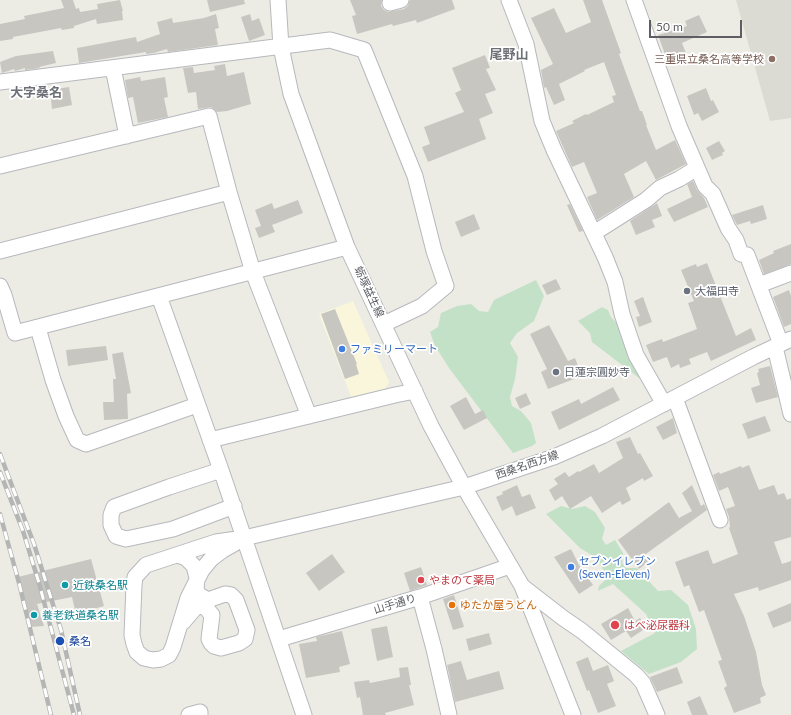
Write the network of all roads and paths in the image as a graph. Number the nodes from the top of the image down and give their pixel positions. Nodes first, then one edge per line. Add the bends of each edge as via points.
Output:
1 (278, 0) edge
2 (509, 0) edge
3 (634, 0) edge
4 (281, 47) junction
5 (113, 68) junction
6 (0, 82) edge
7 (127, 136) junction
8 (0, 166) edge
9 (697, 168) junction
10 (229, 192) junction
11 (594, 233) junction
12 (347, 247) junction
13 (0, 251) edge
14 (253, 272) junction
15 (791, 273) edge
16 (759, 285) junction
17 (0, 286) edge
18 (160, 296) junction
19 (384, 324) junction
20 (38, 328) junction
21 (782, 343) edge
22 (416, 391) junction
23 (669, 401) junction
24 (197, 405) junction
25 (791, 414) edge
26 (309, 416) junction
27 (210, 440) junction
28 (221, 470) junction
29 (464, 486) junction
30 (234, 506) junction
31 (720, 520) dead end
32 (244, 538) junction
33 (177, 555) junction
34 (510, 566) junction
35 (197, 578) junction
36 (522, 586) junction
37 (420, 597) junction
38 (180, 626) junction
39 (279, 639) junction
40 (304, 715) edge
41 (449, 715) edge
42 (573, 715) edge
43 (657, 715) edge

1 - 4 street, 蛎塚益生線
2 - 11 street via 526,44 542,121
3 - 9 street via 679,126
4 - 5 street
4 - 12 street, 蛎塚益生線 via 291,94
4 - 19 street via 330,40 364,50 415,176 434,251 446,286 422,306
5 - 6 street
5 - 7 street
7 - 8 street
7 - 10 street via 209,116
9 - 11 street via 660,188 646,200
9 - 16 street via 741,254 747,254
10 - 13 street
10 - 14 street
11 - 23 street via 615,282 622,314 636,355
12 - 14 street
12 - 19 street, 蛎塚益生線
14 - 18 street
14 - 26 street
15 - 16 street
16 - 21 street
17 - 20 street via 15,334
18 - 20 street
18 - 24 street
19 - 22 street, 蛎塚益生線
20 - 24 street via 53,380 77,440 86,444
21 - 23 street, 西桑名西方線
21 - 25 street
22 - 26 street
22 - 29 street, 蛎塚益生線 via 431,426
23 - 29 street, 西桑名西方線 via 567,452
23 - 31 street
24 - 27 street
26 - 27 street
27 - 28 street
28 - 30 street
28 - 30 street via 114,507 111,525 116,536 126,539 173,529
29 - 32 street, 西桑名西方線
29 - 34 street, 蛎塚益生線
30 - 32 street
32 - 33 street via 216,542
32 - 35 street via 211,559
32 - 39 street
33 - 35 street via 191,562
33 - 38 street via 146,565 135,577 132,635 137,652 144,658 153,660 169,655
34 - 36 street, 蛎塚益生線
34 - 37 street, 山手通り
35 - 38 street
35 - 38 street via 198,596 208,600 225,594 236,600 247,630 245,639 221,648 214,646 209,639 212,615 200,606 195,608
36 - 42 street
36 - 43 street via 636,675 643,683
37 - 39 street, 山手通り
37 - 41 street
39 - 40 street

